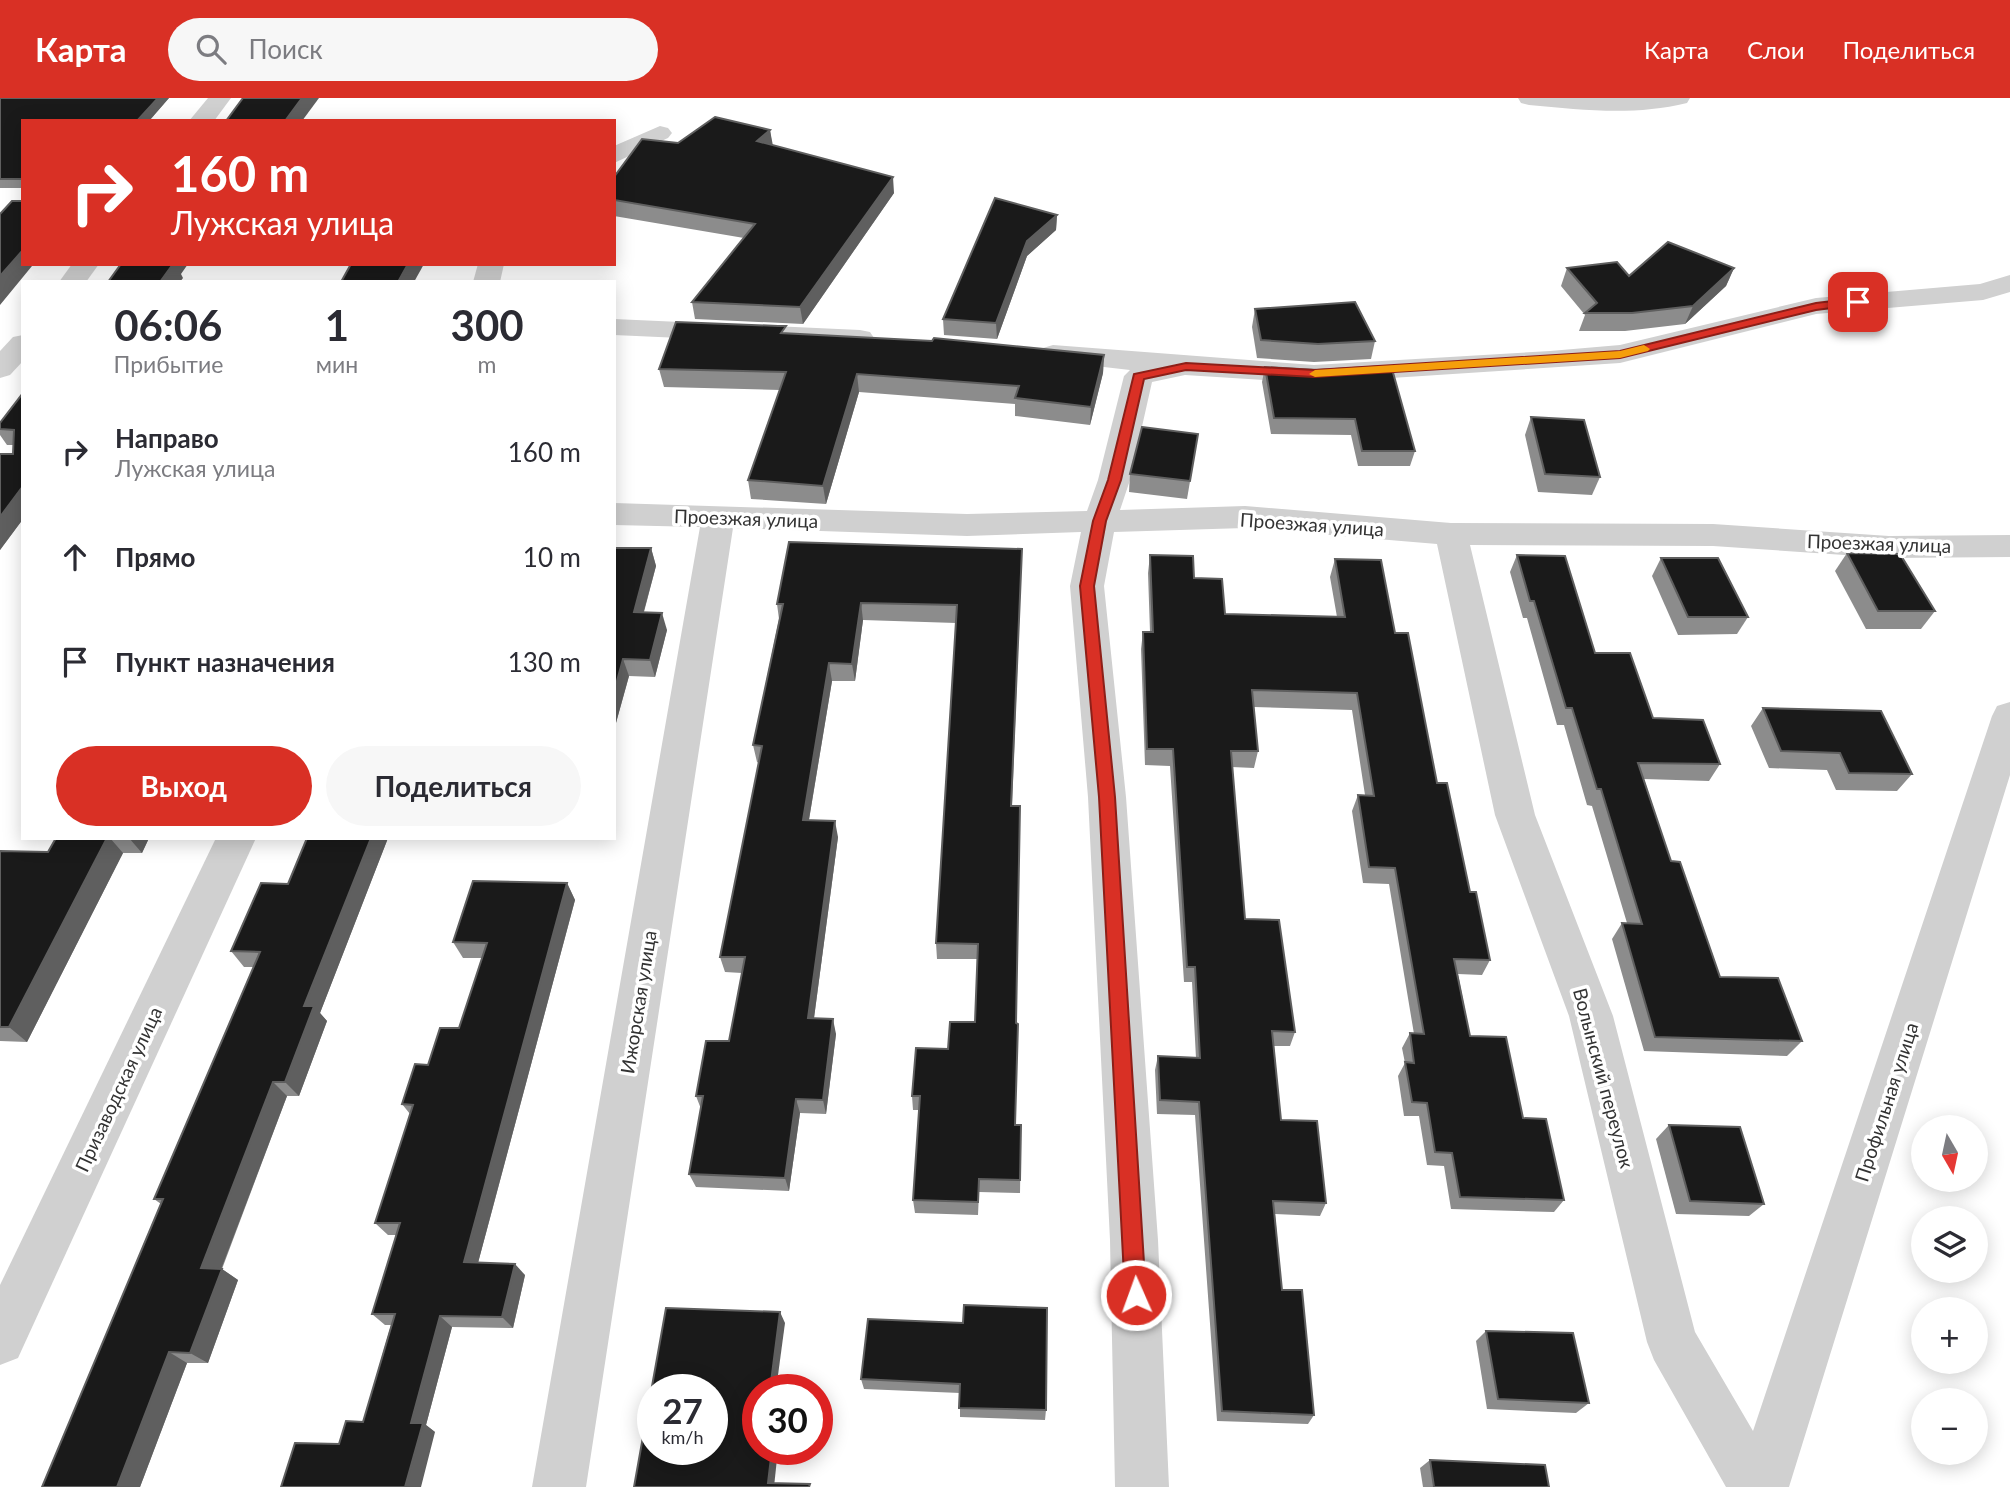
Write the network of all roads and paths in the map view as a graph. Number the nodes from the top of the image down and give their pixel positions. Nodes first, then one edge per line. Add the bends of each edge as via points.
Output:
1 (220, 98) edge
2 (1529, 98) edge
3 (1679, 98) edge
4 (203, 119) edge
5 (660, 134) dead end
6 (616, 155) edge
7 (84, 266) edge
8 (74, 280) edge
9 (2010, 284) edge
10 (616, 327) edge
11 (882, 340) edge
12 (21, 345) edge
13 (1021, 351) edge
14 (1186, 366) junction
15 (0, 369) edge
16 (616, 514) edge
17 (718, 518) junction
18 (1100, 521) junction
19 (1451, 534) junction
20 (2010, 546) edge
21 (2010, 716) edge
22 (235, 840) edge
23 (0, 1340) edge
24 (559, 1487) edge
25 (1142, 1487) edge
26 (1756, 1487) edge
27 (1762, 1487) edge

1 - 4 street
2 - 3 street via 1600,104
5 - 6 street
7 - 8 street
9 - 14 street via 1983,292 1816,306 1620,354 1314,374
10 - 11 street
12 - 15 street
13 - 14 street
14 - 18 street via 1139,376
16 - 17 street, Проезжая улица
17 - 18 street, Проезжая улица via 967,525
17 - 24 street, Ижорская улица
18 - 19 street, Проезжая улица via 1245,517
18 - 25 street via 1087,586 1107,797 1134,1240
19 - 20 street, Проезжая улица via 1713,535 1889,547
19 - 26 street, Волынский переулок via 1515,815 1591,1016 1672,1342
21 - 27 street, Профильная улица
22 - 23 street, Призаводская улица

